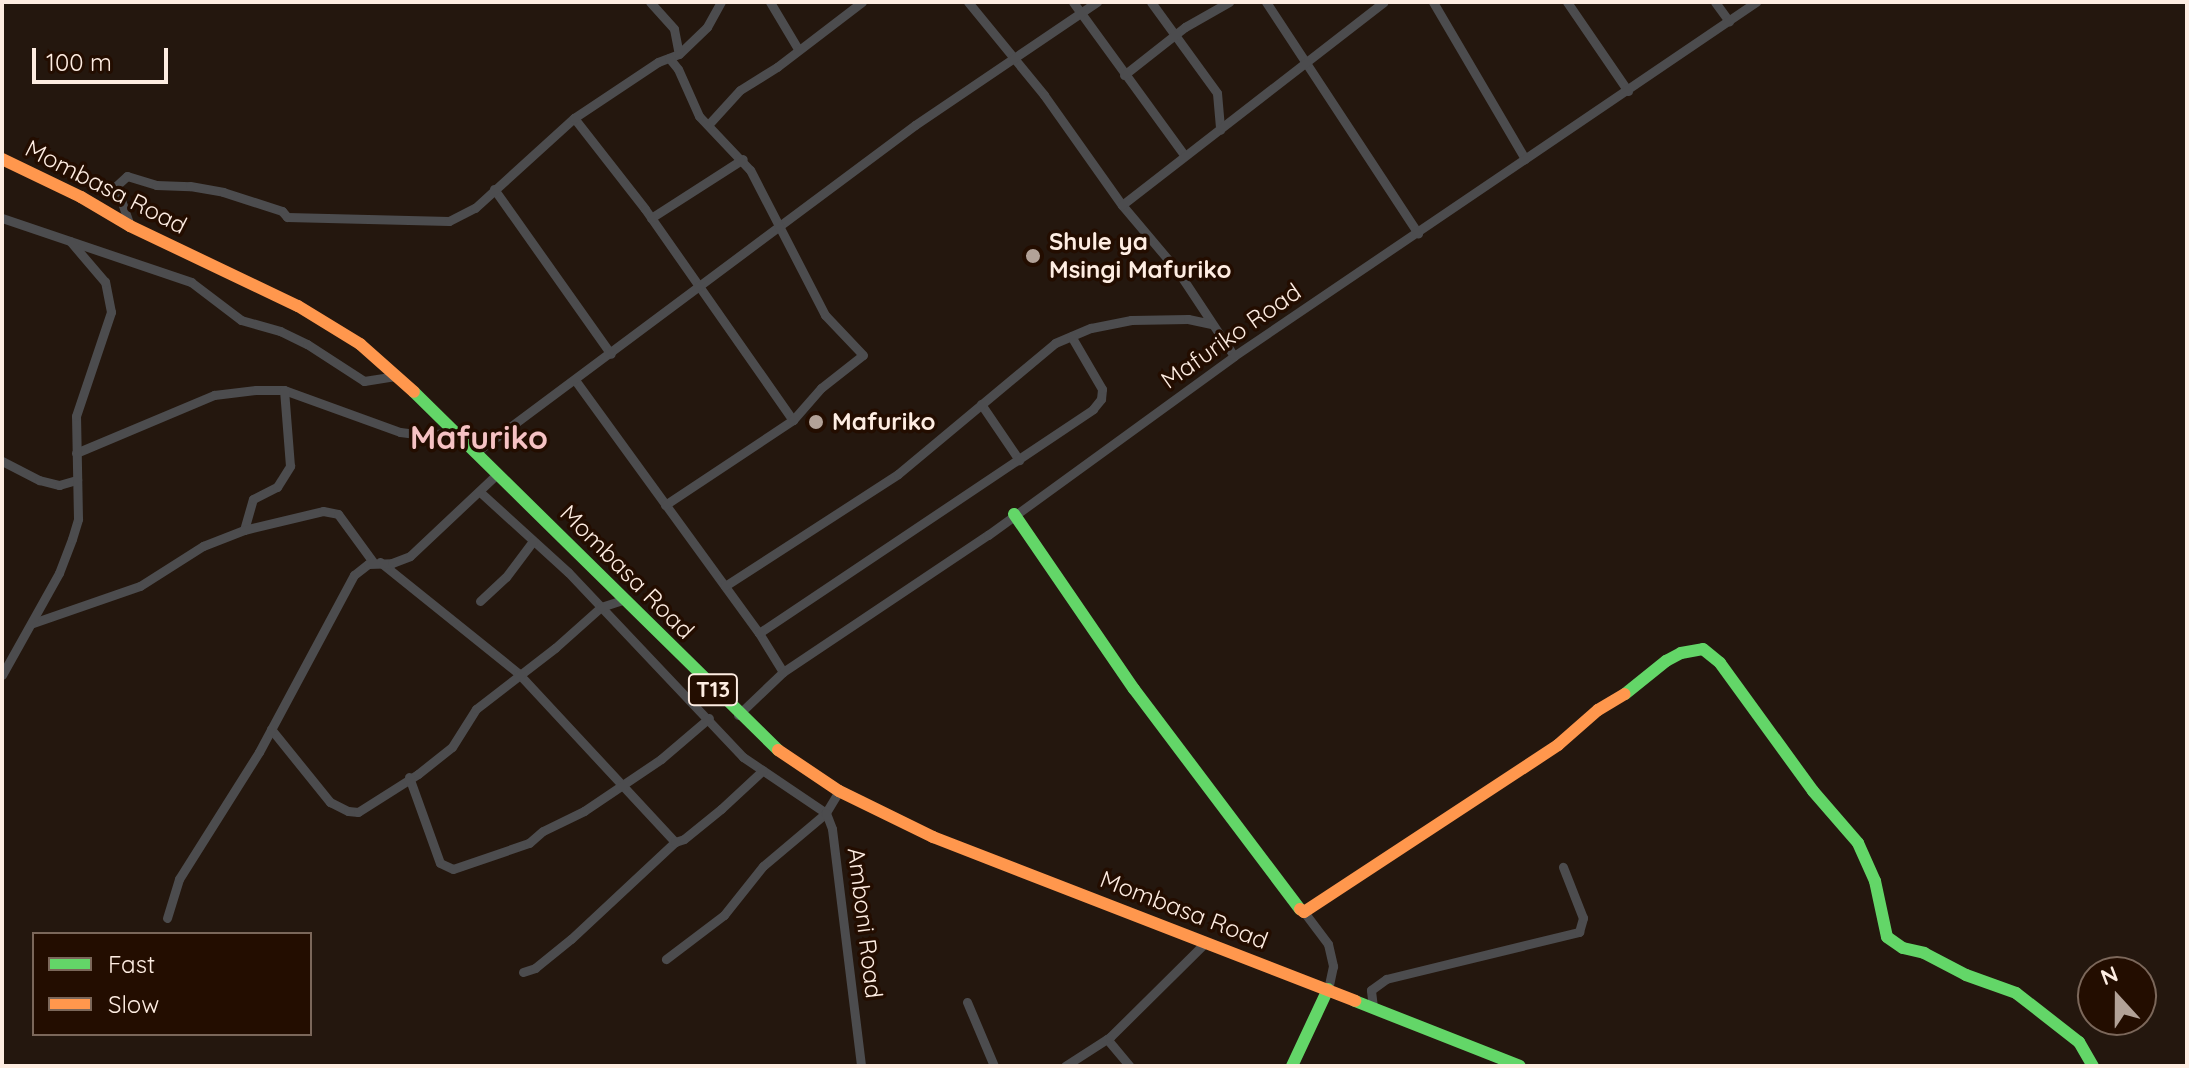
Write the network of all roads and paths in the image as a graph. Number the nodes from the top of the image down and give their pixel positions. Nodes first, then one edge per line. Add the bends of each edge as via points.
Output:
1 (650, 2) edge
2 (721, 2) edge
3 (770, 2) edge
4 (862, 2) edge
5 (1073, 2) edge
6 (1097, 2) edge
7 (1151, 2) edge
8 (1229, 2) edge
9 (1266, 2) edge
10 (1384, 2) edge
11 (1433, 2) edge
12 (1567, 2) edge
13 (1715, 2) edge
14 (1756, 2) edge
15 (973, 4) edge
16 (1083, 13) junction
17 (1729, 21) junction
18 (1178, 36) junction
19 (798, 49) junction
20 (674, 56) junction
21 (1014, 59) junction
22 (1305, 61) junction
23 (1124, 75) junction
24 (1628, 91) junction
25 (574, 118) junction
26 (708, 125) junction
27 (1220, 130) junction
28 (1184, 155) junction
29 (2, 159) edge
30 (743, 159) junction
31 (1525, 159) junction
32 (494, 189) junction
33 (1122, 205) junction
34 (2, 218) edge
35 (651, 218) junction
36 (130, 226) junction
37 (779, 228) junction
38 (1418, 233) junction
39 (70, 241) junction
40 (700, 287) junction
41 (1211, 324) junction
42 (1071, 336) junction
43 (611, 354) junction
44 (1234, 356) junction
45 (397, 376) junction
46 (575, 380) junction
47 (284, 390) junction
48 (981, 404) junction
49 (793, 420) junction
50 (456, 432) junction
51 (76, 453) junction
52 (475, 453) junction
53 (1019, 460) junction
54 (2, 461) edge
55 (497, 474) junction
56 (77, 480) junction
57 (480, 492) junction
58 (665, 505) junction
59 (1014, 514) junction
60 (244, 530) junction
61 (533, 541) junction
62 (377, 562) junction
63 (725, 586) junction
64 (625, 599) junction
65 (480, 601) dead end
66 (601, 607) junction
67 (33, 623) junction
68 (759, 633) junction
69 (783, 672) junction
70 (518, 673) junction
71 (2, 674) edge
72 (738, 715) junction
73 (709, 718) junction
74 (271, 729) junction
75 (763, 770) junction
76 (409, 777) junction
77 (624, 786) junction
78 (839, 791) junction
79 (826, 813) junction
80 (675, 842) junction
81 (1563, 867) dead end
82 (1304, 912) junction
83 (167, 918) dead end
84 (1206, 942) junction
85 (666, 959) dead end
86 (523, 972) dead end
87 (1328, 989) junction
88 (967, 1002) dead end
89 (1373, 1007) junction
90 (1107, 1039) junction
91 (861, 1066) edge
92 (994, 1066) edge
93 (1065, 1066) edge
94 (1130, 1066) edge
95 (1292, 1066) edge
96 (1520, 1066) edge
97 (2093, 1066) edge

1 - 20 street via 674,29
2 - 20 street via 707,27
3 - 19 street
4 - 19 street
5 - 16 street
6 - 16 street
7 - 18 street
8 - 18 street
9 - 22 street
10 - 22 street
11 - 31 street
12 - 24 street
13 - 17 street
14 - 17 street, Mafuriko Road
15 - 21 street
16 - 21 street
16 - 23 street
17 - 24 street, Mafuriko Road
18 - 23 street
18 - 27 street via 1217,93
19 - 26 street via 740,90
20 - 25 street
20 - 26 street via 691,103
21 - 33 street
21 - 37 street via 915,125
22 - 27 street
22 - 38 street
23 - 28 street
24 - 31 street, Mafuriko Road
25 - 32 street
25 - 35 street
26 - 30 street
27 - 28 street
28 - 33 street
29 - 36 main road, Mombasa Road / T13
30 - 35 street
30 - 37 street
31 - 38 street, Mafuriko Road
32 - 36 street via 475,208 443,223 377,222 287,217 223,192 156,185 127,176 116,186
32 - 43 street
33 - 41 street via 1177,270
34 - 39 street
35 - 40 street
36 - 45 main road, Mombasa Road / T13 via 298,306 360,344
37 - 40 street
37 - 49 street via 825,315 863,355 821,388
38 - 44 street, Mafuriko Road
39 - 45 street via 191,282 241,320 294,337 364,381
39 - 51 street via 105,282 111,312 76,416
40 - 43 street
40 - 49 street
41 - 42 street via 1131,320
41 - 44 street
42 - 48 street via 1055,343
42 - 53 street via 1097,379 1101,399
43 - 46 street
44 - 59 street, Mafuriko Road
45 - 50 main road, Mombasa Road / T13
46 - 52 street
46 - 58 street
47 - 50 street via 400,432
47 - 51 street via 214,395
47 - 60 street via 290,466 277,487 253,499
48 - 53 street
48 - 63 street via 898,474
49 - 58 street
50 - 52 main road, Mombasa Road / T13
51 - 56 street
52 - 55 main road, Mombasa Road / T13
53 - 68 street
54 - 56 street via 39,480 59,485
55 - 57 street
55 - 64 main road, Mombasa Road / T13
56 - 67 street via 78,519 72,539
57 - 61 street
57 - 62 street via 410,556
58 - 63 street
59 - 69 street, Mafuriko Road
59 - 82 main road via 1134,689
60 - 62 street via 330,510
60 - 67 street via 203,546 140,586
61 - 65 street
61 - 66 street
62 - 70 street
62 - 74 street via 354,575
63 - 68 street
64 - 66 street
64 - 72 main road, Mombasa Road / T13
66 - 70 street
66 - 73 street
67 - 71 street
68 - 69 street
69 - 72 street, Mafuriko Road
70 - 76 street via 476,709 452,747
70 - 77 street
72 - 78 main road, Mombasa Road / T13 via 791,762
73 - 75 street via 743,757
73 - 77 street
74 - 76 street via 330,802 348,811 358,812
74 - 83 street via 179,879
75 - 79 street
75 - 80 street
76 - 77 street via 440,863 449,869 529,843
77 - 80 street
78 - 79 street
78 - 84 main road, Mombasa Road / T13 via 933,837
79 - 85 street via 763,866 724,915
79 - 91 street, Amboni Road
80 - 86 street via 559,949
81 - 89 street via 1583,918 1579,932 1386,979 1371,990
82 - 87 street via 1328,944 1333,966
82 - 97 main road via 1558,745 1666,661 1703,649 1720,663 1813,791 1858,843 1875,881 1887,937 2016,993 2079,1042
84 - 87 main road, Mombasa Road / T13
84 - 90 street
87 - 89 main road, Mombasa Road / T13
87 - 95 main road
88 - 92 street
89 - 96 main road, Mombasa Road / T13
90 - 93 street
90 - 94 street

